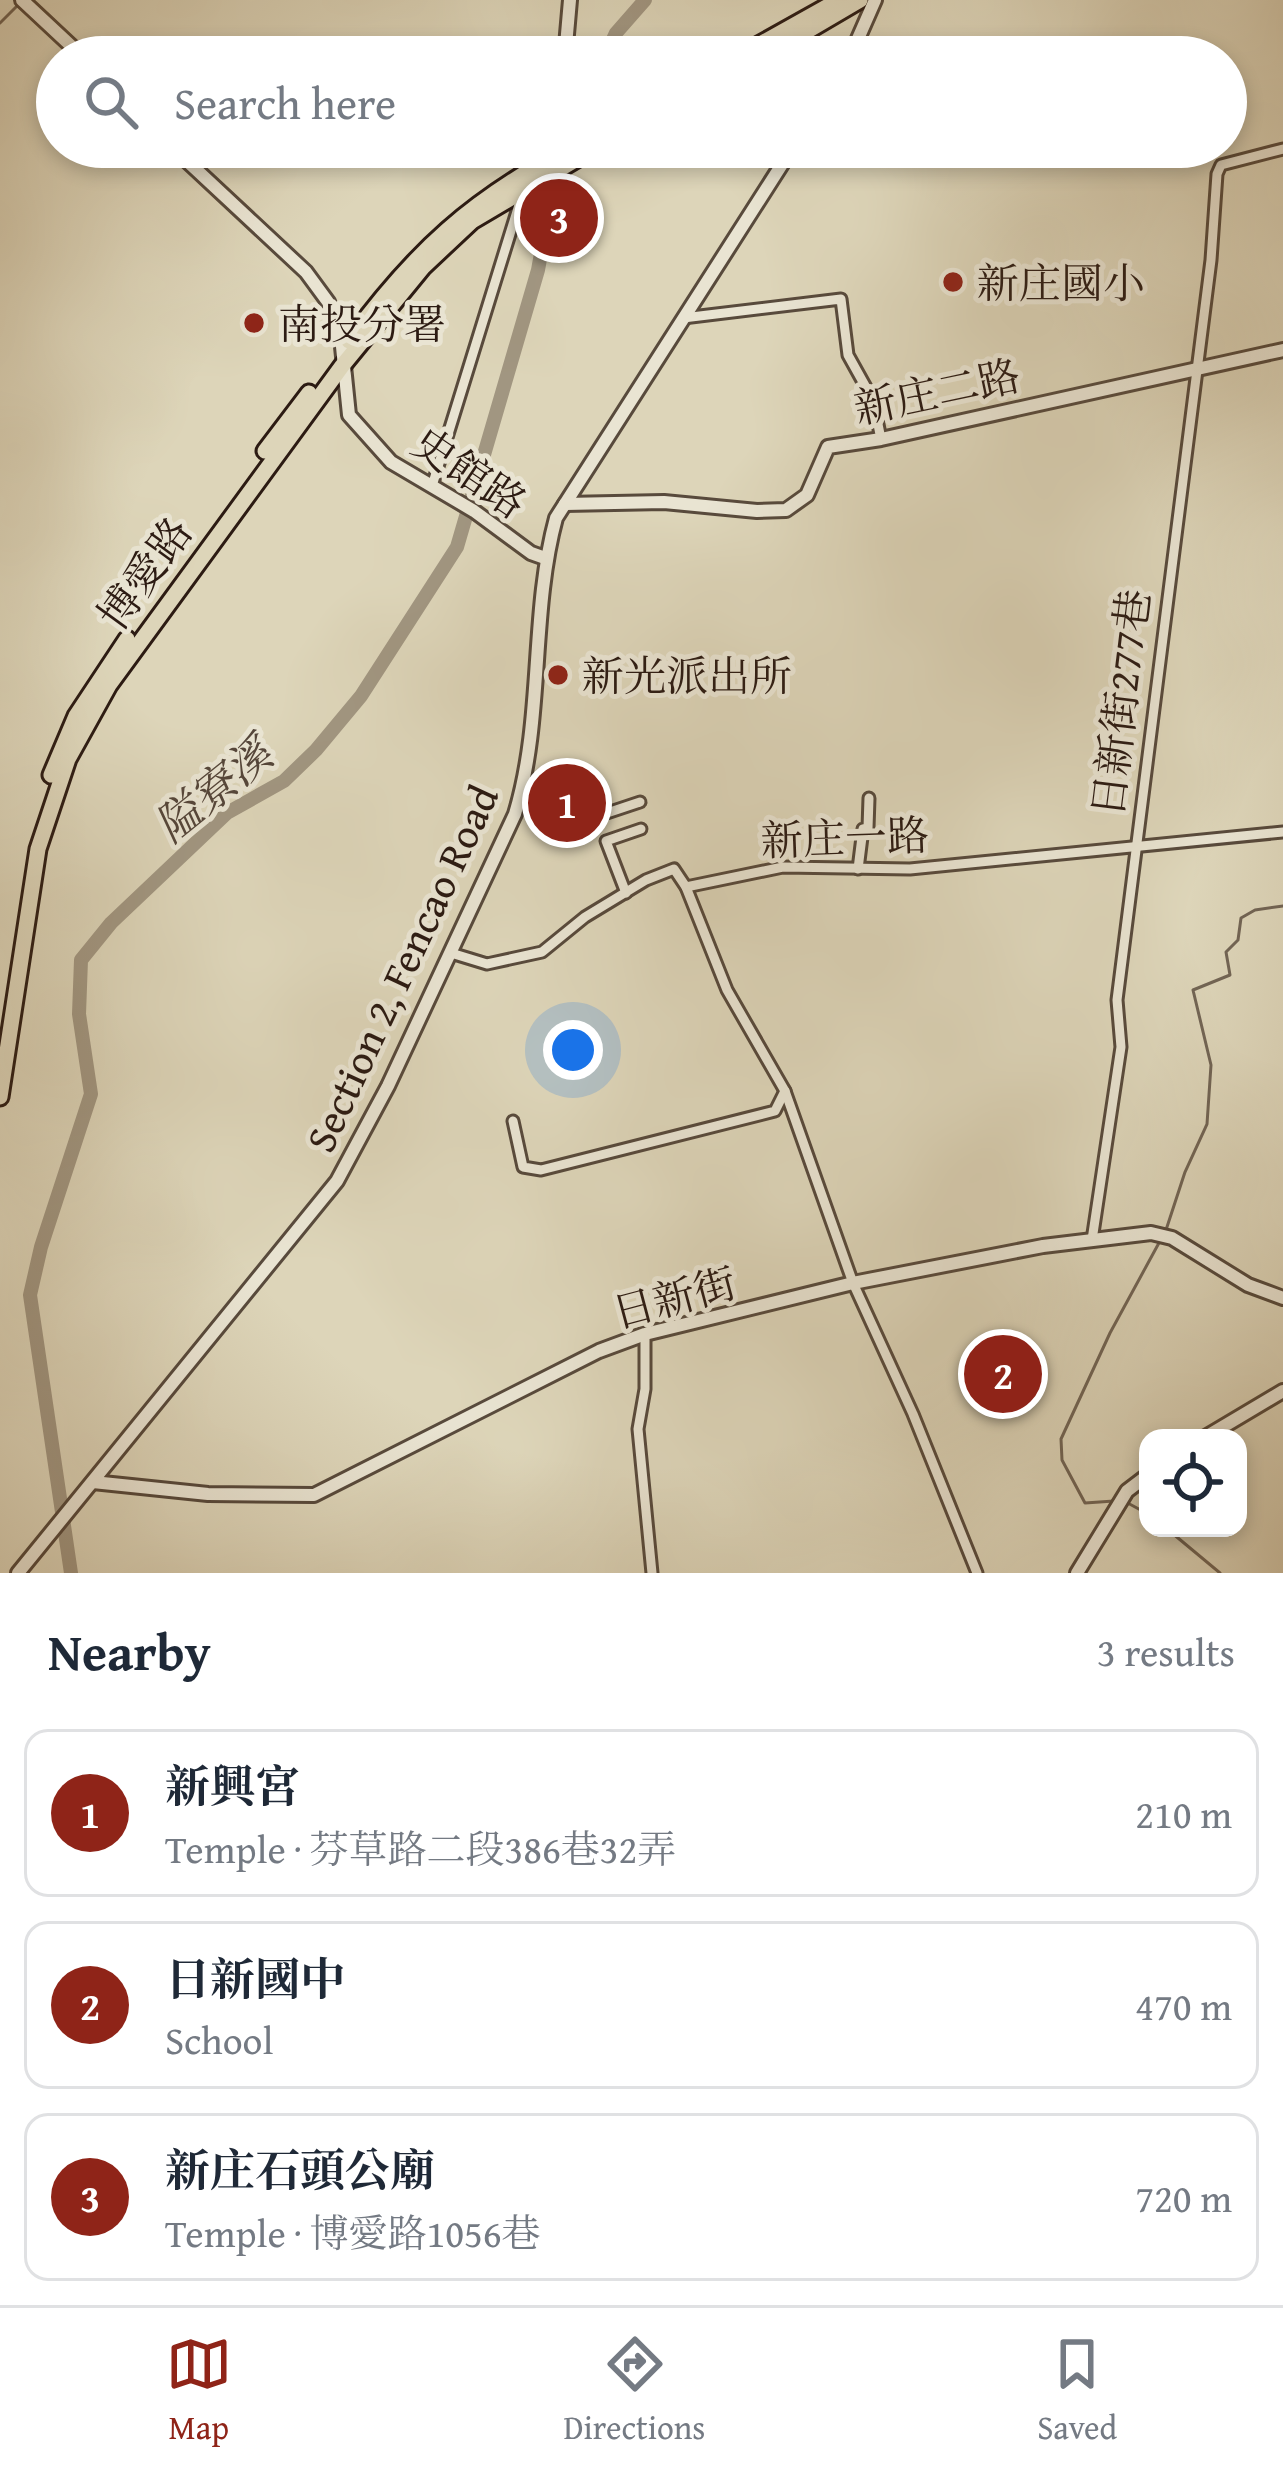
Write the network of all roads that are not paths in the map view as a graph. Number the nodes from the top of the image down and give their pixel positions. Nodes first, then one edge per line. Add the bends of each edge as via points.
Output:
1 (570, 0) edge
2 (839, 0) edge
3 (860, 0) edge
4 (875, 0) edge
5 (25, 3) edge
6 (60, 36) edge
7 (567, 36) edge
8 (775, 36) edge
9 (799, 36) edge
10 (859, 36) edge
11 (1283, 149) edge
12 (1247, 158) edge
13 (195, 168) edge
14 (552, 168) edge
15 (779, 168) edge
16 (1220, 168) edge
17 (529, 169) joint
18 (525, 187) junction
19 (683, 318) junction
20 (1283, 350) edge
21 (342, 358) junction
22 (1196, 368) junction
23 (881, 439) junction
24 (435, 488) junction
25 (565, 503) junction
26 (545, 558) junction
27 (63, 757) junction
28 (869, 798) dead end
29 (640, 802) dead end
30 (595, 817) dead end
31 (641, 829) dead end
32 (1283, 832) edge
33 (1136, 847) junction
34 (858, 869) junction
35 (686, 886) junction
36 (626, 893) junction
37 (452, 953) junction
38 (0, 1024) edge
39 (785, 1091) junction
40 (0, 1097) edge
41 (513, 1121) dead end
42 (1092, 1240) junction
43 (853, 1283) junction
44 (1283, 1298) edge
45 (645, 1334) junction
46 (1283, 1391) edge
47 (1219, 1429) edge
48 (1139, 1481) edge
49 (93, 1482) junction
50 (19, 1573) edge
51 (652, 1573) edge
52 (977, 1573) edge
53 (1077, 1573) edge

1 - 7 street
2 - 8 main road
3 - 9 main road
4 - 10 street
5 - 6 street
11 - 12 street, 日新街277巷
13 - 21 street, 史館路 via 306,272 328,302
14 - 18 main road, 博愛路
15 - 19 street, Section 2, Fencao Road
16 - 22 street, 日新街277巷
17 - 18 street
17 - 21 main road, 博愛路 via 394,280
18 - 21 main road, 博愛路 via 441,249
18 - 24 street
19 - 23 street via 841,299 848,355 874,400
19 - 25 street, Section 2, Fencao Road
20 - 22 street, 新庄二路
21 - 24 street, 史館路 via 350,415 391,462
21 - 27 main road, 博愛路 via 81,719
22 - 23 street, 新庄二路
22 - 33 street, 日新街277巷
23 - 25 street, 新庄二路 via 828,447 807,495 786,510
24 - 26 street, 史館路
25 - 26 street, Section 2, Fencao Road
26 - 37 street, Section 2, Fencao Road via 524,784
27 - 38 main road, 博愛路 via 29,847
27 - 40 main road, 博愛路 via 38,849
28 - 34 street
29 - 30 street
31 - 36 street via 606,841
32 - 33 street, 新庄一路
33 - 34 street, 新庄一路
33 - 42 street, 日新街277巷 via 1117,1000 1121,1046
34 - 35 street, 新庄一路 via 783,867
35 - 36 street, 新庄一路 via 674,869
35 - 39 street via 727,990
36 - 37 street, 新庄一路 via 542,952 487,964
37 - 49 street, Section 2, Fencao Road via 337,1181
39 - 41 street via 775,1111 541,1170 524,1167
39 - 43 street
42 - 43 street, 日新街
42 - 44 street, 日新街 via 1163,1234
43 - 45 street, 日新街
43 - 52 street
45 - 49 street, 日新街 via 314,1495
45 - 51 street via 638,1429
46 - 47 street
48 - 53 street
49 - 50 street, Section 2, Fencao Road

